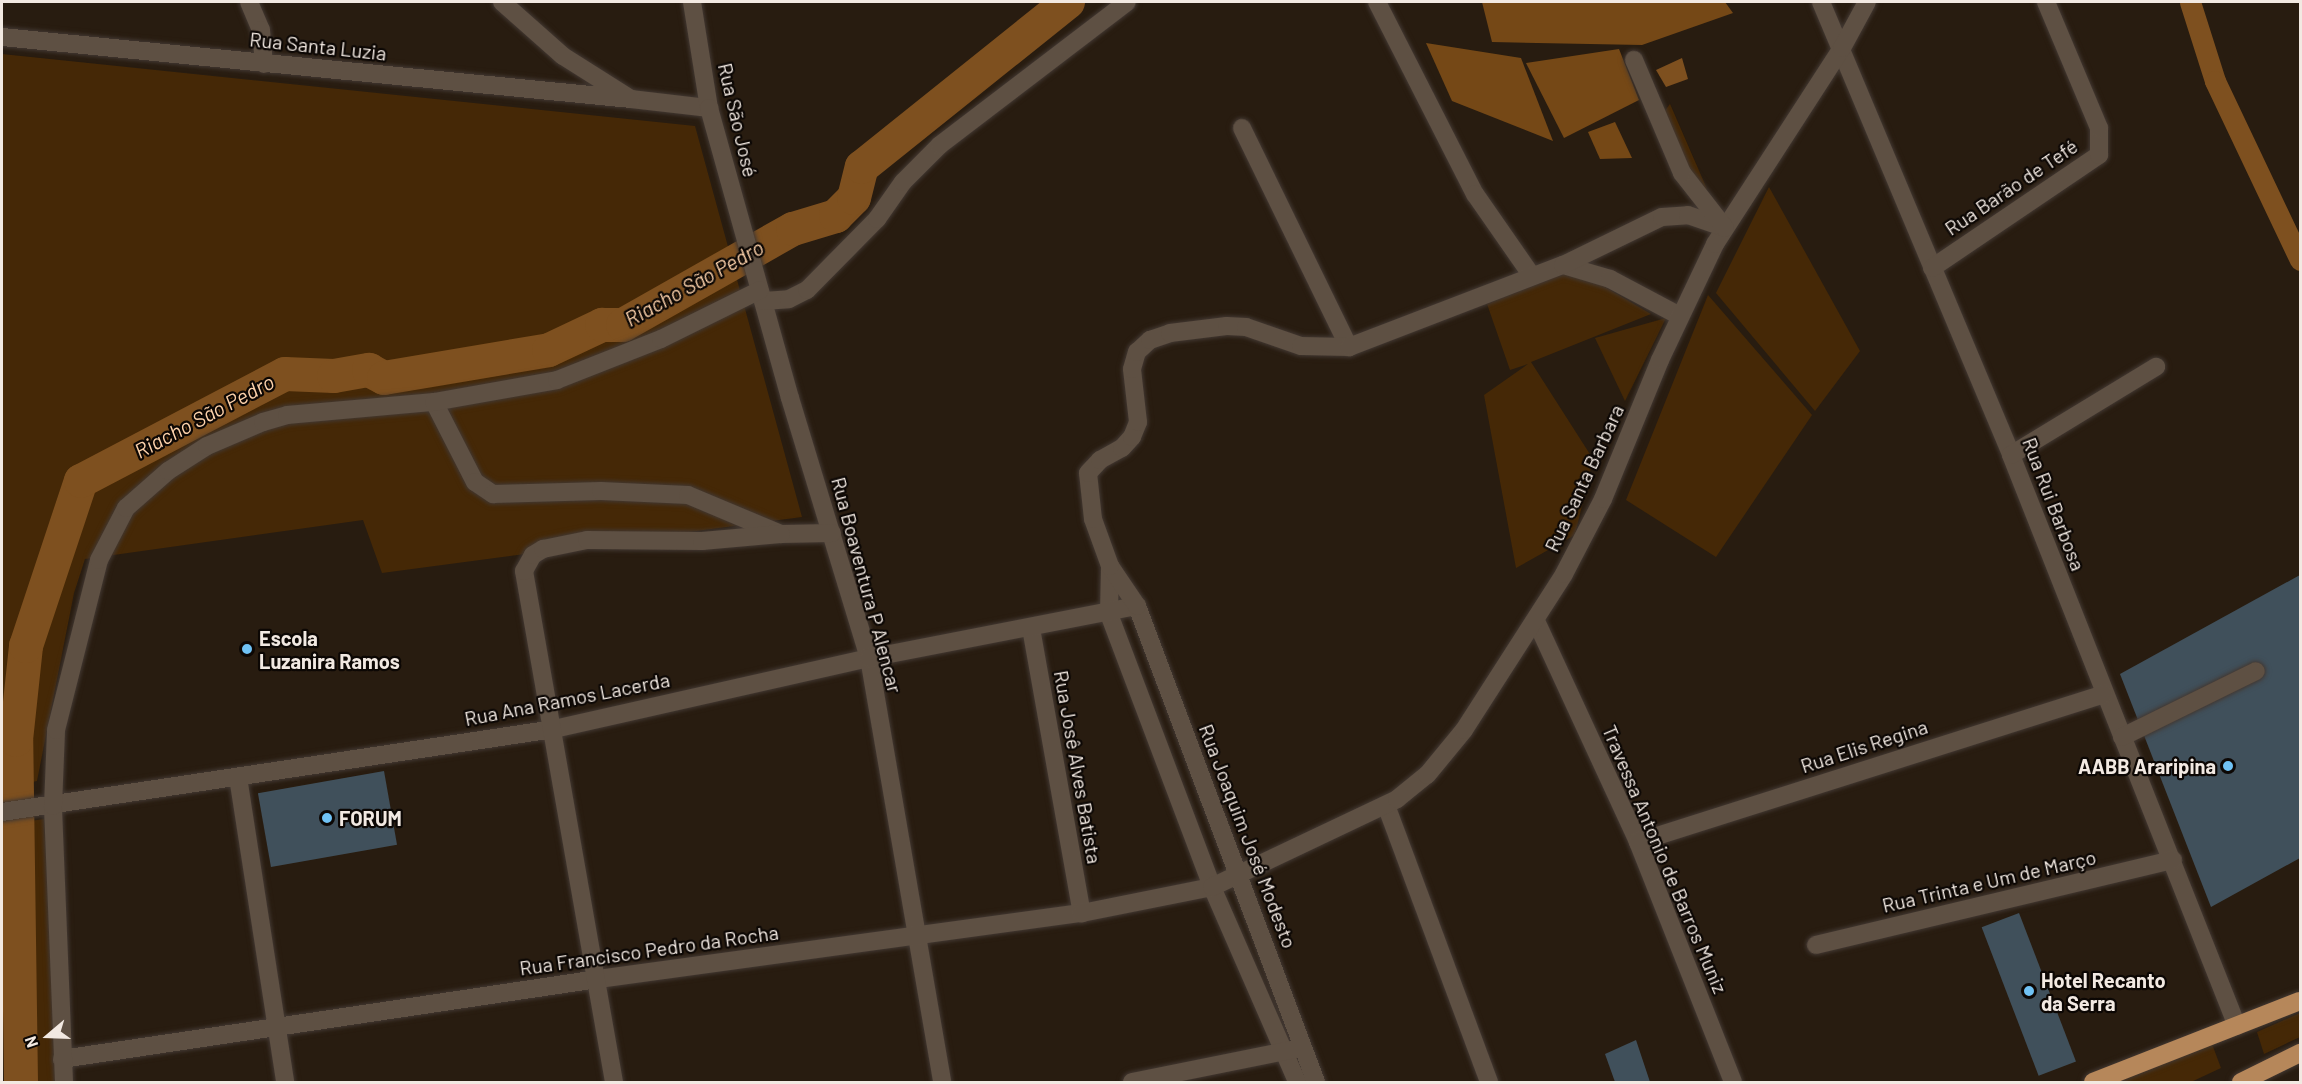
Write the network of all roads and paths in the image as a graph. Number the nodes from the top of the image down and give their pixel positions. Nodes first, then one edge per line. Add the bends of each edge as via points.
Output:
1 (249, 2) edge
2 (502, 2) edge
3 (692, 2) edge
4 (1127, 2) edge
5 (1377, 2) edge
6 (1821, 2) edge
7 (1867, 2) edge
8 (2046, 2) edge
9 (2, 37) edge
10 (1842, 48) junction
11 (1634, 60) dead end
12 (264, 64) junction
13 (631, 99) junction
14 (709, 108) junction
15 (1242, 128) dead end
16 (1725, 228) junction
17 (747, 247) joint
18 (1563, 265) junction
19 (1932, 268) junction
20 (1532, 276) junction
21 (759, 288) junction
22 (1680, 316) junction
23 (1349, 347) junction
24 (2156, 367) dead end
25 (434, 402) junction
26 (2011, 455) junction
27 (832, 533) junction
28 (780, 534) junction
29 (1110, 566) junction
30 (1137, 606) junction
31 (1109, 614) junction
32 (1536, 621) junction
33 (1031, 628) junction
34 (868, 658) junction
35 (2256, 671) dead end
36 (1169, 692) junction
37 (2104, 694) junction
38 (1143, 701) junction
39 (554, 729) junction
40 (2122, 737) junction
41 (238, 777) junction
42 (1386, 805) junction
43 (53, 806) junction
44 (2, 812) edge
45 (1638, 842) junction
46 (2173, 860) junction
47 (1239, 876) junction
48 (1212, 887) junction
49 (1082, 913) junction
50 (917, 937) junction
51 (1816, 945) dead end
52 (598, 979) junction
53 (2301, 1001) edge
54 (2237, 1026) junction
55 (277, 1029) junction
56 (1295, 1050) junction
57 (2301, 1053) edge
58 (62, 1059) junction
59 (2251, 1080) edge
60 (64, 1083) edge
61 (285, 1083) edge
62 (614, 1083) edge
63 (942, 1083) edge
64 (1132, 1083) edge
65 (1297, 1083) edge
66 (1316, 1083) edge
67 (1489, 1083) edge
68 (1733, 1083) edge
69 (2093, 1083) edge

1 - 12 street via 261,30
2 - 13 street via 563,56
3 - 14 street, Rua São José
4 - 21 street via 940,145 903,182 877,219 807,290 789,300
5 - 20 street via 1474,194
6 - 10 street, Rua Rui Barbosa
7 - 10 street, Rua Santa Barbara
8 - 19 street, Rua Barão de Tefé via 2099,128 2098,155
9 - 12 street, Rua Santa Luzia
10 - 16 street, Rua Santa Barbara
10 - 19 street, Rua Rui Barbosa
11 - 16 street via 1682,173
12 - 13 street, Rua Santa Luzia
13 - 14 street, Rua Santa Luzia
14 - 17 street, Rua São José
15 - 23 street
16 - 18 street via 1674,214
16 - 22 street, Rua Santa Barbara
17 - 21 street, Rua Boaventura P Alencar
18 - 20 street
18 - 22 street via 1610,279
19 - 26 street, Rua Rui Barbosa
20 - 23 street
21 - 25 street via 661,339 580,373
21 - 27 street, Rua Boaventura P Alencar
22 - 32 street, Rua Santa Barbara via 1603,499
23 - 29 street via 1301,346 1246,327 1227,326 1170,333 1150,340 1137,352 1132,369 1138,422 1132,437 1088,473 1093,519
24 - 26 street
25 - 28 street via 475,482 494,494 609,491 688,495
25 - 43 street via 287,415 263,422 207,446 168,471 126,508 99,560 64,688 56,730
26 - 37 street, Rua Rui Barbosa
27 - 28 street
27 - 34 street, Rua Boaventura P Alencar
28 - 39 street via 702,541 615,537 543,549 533,555 524,571
29 - 30 street, Rua Joaquim José Modesto
29 - 31 street
30 - 31 street, Rua Ana Ramos Lacerda
30 - 36 street, Rua Joaquim José Modesto
31 - 33 street, Rua Ana Ramos Lacerda
31 - 38 street, Rua Joaquim José Modesto
32 - 42 street, Rua Santa Barbara via 1464,730 1435,766
32 - 45 street, Travessa Antonio de Barros Muniz
33 - 34 street, Rua Ana Ramos Lacerda
33 - 49 street, Rua Josê Alves Batista
34 - 39 street, Rua Ana Ramos Lacerda
34 - 50 street, Rua Boaventura P Alencar
35 - 40 street
36 - 38 street
36 - 47 street, Rua Joaquim José Modesto
37 - 40 street, Rua Rui Barbosa
37 - 45 street, Rua Elis Regina
38 - 48 street, Rua Joaquim José Modesto
39 - 41 street, Rua Ana Ramos Lacerda
39 - 52 street
40 - 46 street, Rua Rui Barbosa
41 - 43 street, Rua Ana Ramos Lacerda
41 - 55 street
42 - 47 street, Rua Santa Barbara
42 - 67 street
43 - 44 street, Rua Ana Ramos Lacerda
43 - 58 street
45 - 68 street, Travessa Antonio de Barros Muniz
46 - 51 street, Rua Trinta e Um de Março
46 - 54 street, Rua Rui Barbosa
47 - 48 street, Rua Francisco Pedro da Rocha
47 - 56 street, Rua Joaquim José Modesto
48 - 49 street, Rua Francisco Pedro da Rocha
48 - 56 street, Rua Joaquim José Modesto
49 - 50 street, Rua Francisco Pedro da Rocha
50 - 52 street, Rua Francisco Pedro da Rocha
50 - 63 street, Rua Boaventura P Alencar
52 - 55 street, Rua Francisco Pedro da Rocha
52 - 62 street
53 - 54 main road
54 - 69 main road
55 - 58 street, Rua Francisco Pedro da Rocha
55 - 61 street
56 - 64 street
56 - 65 street, Rua Joaquim José Modesto
56 - 66 street, Rua Joaquim José Modesto
57 - 59 main road
58 - 60 street

